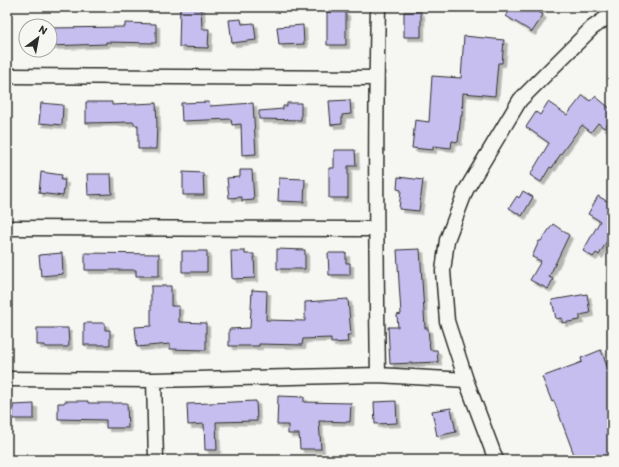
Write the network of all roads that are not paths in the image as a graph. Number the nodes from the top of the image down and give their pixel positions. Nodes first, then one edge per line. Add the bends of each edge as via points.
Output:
1 (378, 7) edge
2 (612, 14) edge
3 (7, 76) edge
4 (376, 78) junction
5 (7, 228) edge
6 (376, 229) junction
7 (378, 375) junction
8 (7, 380) edge
9 (154, 380) junction
10 (466, 380) junction
11 (156, 460) edge
12 (496, 460) edge

1 - 4 street
2 - 10 street via 592,28 520,100 466,190 447,240 443,271 447,321
3 - 4 street
4 - 6 street
5 - 6 street
6 - 7 street
7 - 9 street
7 - 10 street
8 - 9 street
9 - 11 street
10 - 12 street

